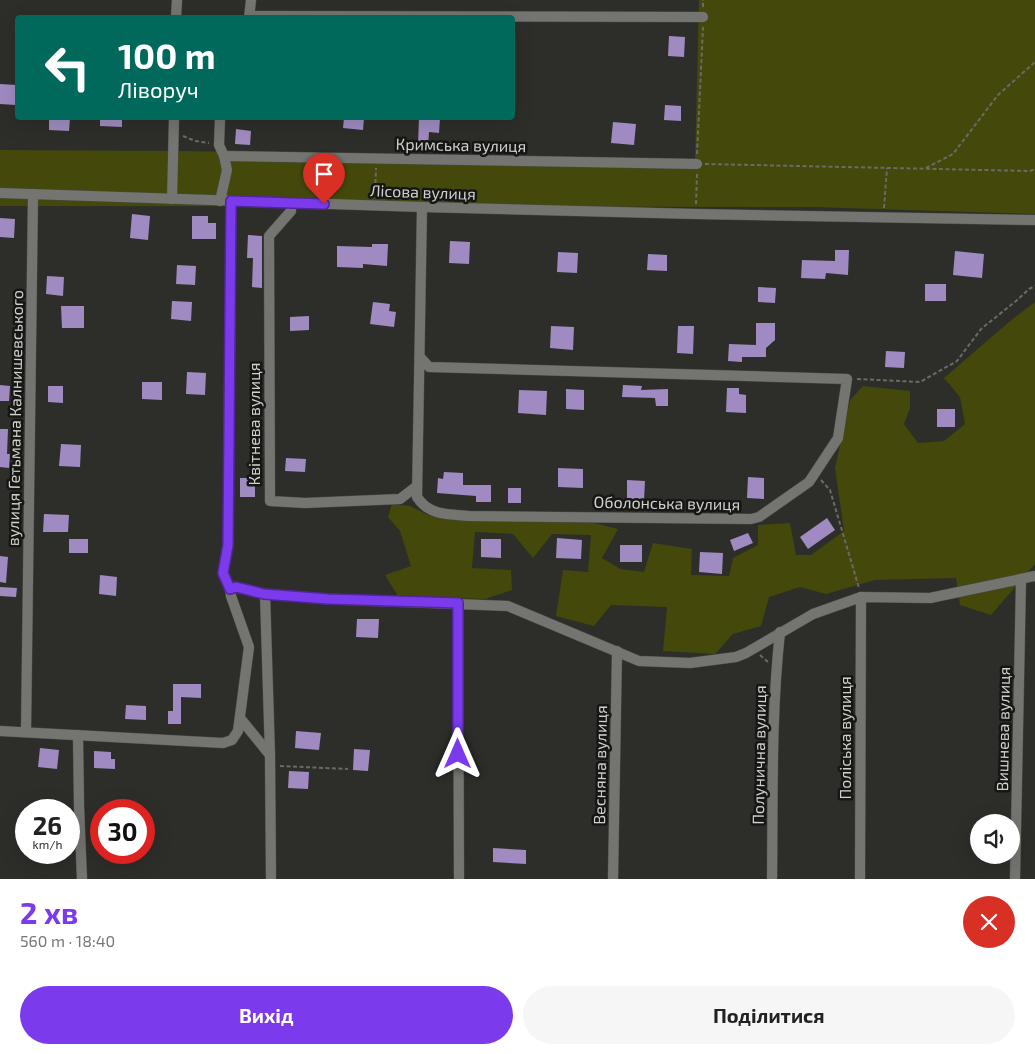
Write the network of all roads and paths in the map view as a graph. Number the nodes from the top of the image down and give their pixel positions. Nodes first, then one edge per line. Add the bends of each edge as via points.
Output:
1 (177, 0) edge
2 (251, 0) edge
3 (703, 0) edge
4 (176, 15) edge
5 (249, 15) edge
6 (515, 17) edge
7 (703, 17) junction
8 (1035, 62) edge
9 (174, 120) edge
10 (220, 120) edge
11 (174, 132) junction
12 (219, 145) junction
13 (224, 156) junction
14 (376, 159) junction
15 (697, 164) junction
16 (887, 168) junction
17 (924, 169) junction
18 (1035, 169) edge
19 (0, 193) edge
20 (33, 194) junction
21 (172, 199) junction
22 (226, 201) junction
23 (291, 203) junction
24 (375, 206) junction
25 (422, 207) junction
26 (696, 214) junction
27 (883, 217) junction
28 (1035, 220) edge
29 (1035, 286) edge
30 (420, 357) junction
31 (847, 379) junction
32 (815, 472) junction
33 (417, 486) junction
34 (1035, 576) edge
35 (1021, 580) junction
36 (230, 589) junction
37 (264, 594) junction
38 (861, 598) junction
39 (458, 603) junction
40 (780, 632) junction
41 (617, 651) junction
42 (746, 653) junction
43 (776, 672) junction
44 (240, 718) junction
45 (0, 731) edge
46 (26, 732) junction
47 (78, 735) junction
48 (270, 755) junction
49 (270, 766) junction
50 (348, 769) dead end
51 (82, 879) edge
52 (272, 879) edge
53 (459, 879) edge
54 (613, 879) edge
55 (772, 879) edge
56 (860, 879) edge
57 (1015, 879) edge

1 - 4 street
2 - 5 street
3 - 7 path
6 - 7 street
7 - 15 path
8 - 17 path via 998,95 953,154
9 - 11 street
10 - 12 street
11 - 12 path via 195,141
11 - 21 street
12 - 13 street
13 - 14 street, Кримська вулиця
13 - 22 street
14 - 15 street, Кримська вулиця
14 - 24 path
15 - 16 path
15 - 26 path
16 - 17 path
16 - 27 path
17 - 18 path
19 - 20 street, Лісова вулиця
20 - 21 street, Лісова вулиця
20 - 46 street, вулиця Гетьмана Калнишевського
21 - 22 street, Лісова вулиця
22 - 23 street, Лісова вулиця
22 - 36 street via 228,545 223,573
23 - 24 street, Лісова вулиця
23 - 33 street, Квітнева вулиця via 292,211 269,236 270,501 305,503 400,499
24 - 25 street, Лісова вулиця
25 - 26 street, Лісова вулиця
25 - 30 street, Оболонська вулиця
26 - 27 street, Лісова вулиця
27 - 28 street, Лісова вулиця
29 - 31 path via 982,330 957,361 920,382
30 - 31 street via 429,367
30 - 33 street, Оболонська вулиця
31 - 32 street, Оболонська вулиця via 838,438
32 - 33 street, Оболонська вулиця via 809,482 765,514 751,519 446,514 421,504
32 - 38 path via 830,490
34 - 35 street
35 - 38 street via 930,598
35 - 57 street, Вишнева вулиця
36 - 37 street via 236,587
36 - 44 street via 250,647
37 - 39 street
37 - 48 street
38 - 40 street via 812,614
38 - 56 street, Поліська вулиця
39 - 41 street via 508,606
39 - 53 street
40 - 42 street
40 - 43 street, Полунична вулиця
41 - 42 street via 640,661 690,663
41 - 54 street, Весняна вулиця
42 - 43 path via 759,654
43 - 55 street, Полунична вулиця
44 - 47 street via 238,731 232,740 223,743
44 - 48 street
45 - 46 street
46 - 47 street
47 - 51 street
48 - 49 street
49 - 50 path
49 - 52 street

